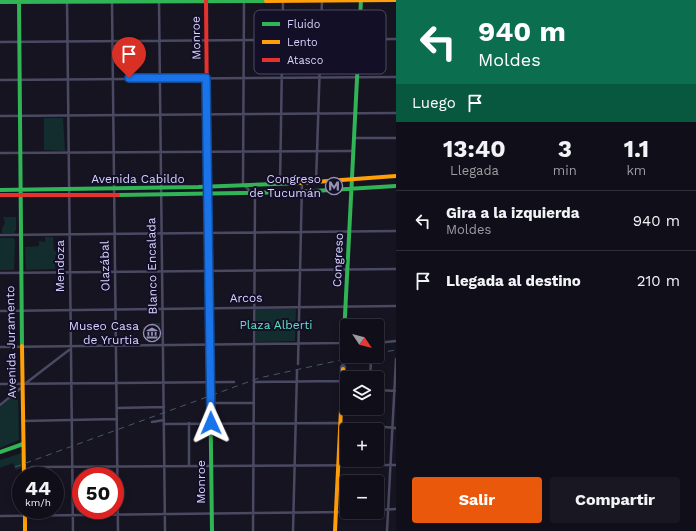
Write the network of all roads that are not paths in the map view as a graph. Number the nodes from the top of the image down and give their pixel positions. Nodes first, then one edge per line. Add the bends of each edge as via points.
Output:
1 (159, 0) edge
2 (361, 0) edge
3 (396, 0) edge
4 (19, 1) edge
5 (67, 1) edge
6 (112, 1) edge
7 (206, 1) edge
8 (244, 1) edge
9 (283, 1) edge
10 (322, 1) edge
11 (0, 2) edge
12 (360, 10) edge
13 (386, 39) edge
14 (396, 39) edge
15 (160, 41) junction
16 (206, 41) junction
17 (243, 41) junction
18 (254, 41) edge
19 (0, 42) edge
20 (20, 42) junction
21 (67, 42) junction
22 (113, 42) junction
23 (281, 74) edge
24 (319, 74) edge
25 (358, 74) edge
26 (243, 77) junction
27 (281, 77) junction
28 (319, 77) junction
29 (358, 77) junction
30 (396, 77) edge
31 (160, 78) junction
32 (206, 78) junction
33 (20, 79) junction
34 (68, 79) junction
35 (113, 79) junction
36 (0, 80) edge
37 (396, 113) edge
38 (207, 114) junction
39 (244, 114) junction
40 (280, 114) junction
41 (318, 114) junction
42 (356, 114) junction
43 (114, 115) junction
44 (160, 115) junction
45 (0, 116) edge
46 (20, 116) junction
47 (68, 116) junction
48 (355, 138) junction
49 (396, 138) edge
50 (207, 151) junction
51 (244, 151) junction
52 (279, 151) junction
53 (316, 151) junction
54 (354, 151) junction
55 (21, 152) junction
56 (114, 152) junction
57 (160, 152) junction
58 (0, 153) edge
59 (68, 153) junction
60 (396, 176) edge
61 (352, 180) junction
62 (302, 183) junction
63 (316, 183) junction
64 (280, 184) junction
65 (396, 186) edge
66 (208, 188) junction
67 (246, 188) junction
68 (351, 188) junction
69 (68, 189) junction
70 (115, 189) junction
71 (161, 189) junction
72 (0, 190) edge
73 (303, 191) junction
74 (21, 192) junction
75 (252, 193) junction
76 (0, 195) edge
77 (208, 195) junction
78 (68, 196) junction
79 (115, 196) junction
80 (161, 196) junction
81 (349, 231) junction
82 (396, 231) edge
83 (255, 232) junction
84 (301, 232) junction
85 (161, 233) junction
86 (208, 233) junction
87 (69, 234) junction
88 (115, 234) junction
89 (0, 235) edge
90 (20, 235) junction
91 (300, 269) junction
92 (347, 269) junction
93 (396, 269) edge
94 (254, 270) junction
95 (209, 271) junction
96 (69, 272) junction
97 (115, 272) junction
98 (162, 272) junction
99 (0, 273) edge
100 (20, 273) junction
101 (299, 306) junction
102 (346, 306) junction
103 (396, 306) edge
104 (254, 307) junction
105 (162, 308) junction
106 (209, 308) junction
107 (116, 309) junction
108 (69, 310) junction
109 (0, 311) edge
110 (21, 311) junction
111 (346, 319) edge
112 (396, 341) edge
113 (384, 342) edge
114 (340, 343) edge
115 (254, 344) junction
116 (298, 344) junction
117 (163, 345) junction
118 (210, 345) junction
119 (116, 346) junction
120 (0, 347) edge
121 (21, 347) junction
122 (70, 348) junction
123 (396, 360) edge
124 (298, 364) dead end
125 (297, 371) dead end
126 (341, 371) edge
127 (345, 371) edge
128 (297, 381) junction
129 (340, 381) edge
130 (117, 382) junction
131 (163, 382) junction
132 (210, 382) junction
133 (234, 382) dead end
134 (254, 382) junction
135 (70, 383) junction
136 (0, 384) edge
137 (23, 385) junction
138 (384, 390) edge
139 (395, 391) edge
140 (210, 403) junction
141 (254, 403) junction
142 (0, 405) edge
143 (164, 407) junction
144 (117, 408) junction
145 (117, 419) junction
146 (71, 420) junction
147 (22, 421) junction
148 (152, 422) dead end
149 (164, 422) junction
150 (211, 423) junction
151 (254, 423) junction
152 (296, 423) junction
153 (189, 424) junction
154 (340, 424) joint
155 (384, 427) edge
156 (392, 428) junction
157 (396, 428) edge
158 (23, 444) junction
159 (0, 452) edge
160 (338, 465) junction
161 (390, 465) junction
162 (396, 465) edge
163 (118, 466) junction
164 (164, 466) junction
165 (189, 466) junction
166 (211, 466) junction
167 (253, 466) junction
168 (295, 466) junction
169 (24, 467) edge
170 (64, 467) edge
171 (72, 467) junction
172 (396, 509) edge
173 (384, 510) edge
174 (388, 510) junction
175 (336, 512) junction
176 (340, 512) edge
177 (253, 513) junction
178 (294, 513) junction
179 (124, 514) edge
180 (165, 514) junction
181 (211, 514) junction
182 (0, 516) edge
183 (12, 516) edge
184 (25, 519) edge
185 (73, 519) edge
186 (118, 519) edge
187 (25, 531) edge
188 (73, 531) edge
189 (118, 531) edge
190 (165, 531) edge
191 (212, 531) edge
192 (253, 531) edge
193 (293, 531) edge
194 (335, 531) edge
195 (387, 531) edge

1 - 6 main road
1 - 7 main road
1 - 15 street, Blanco Encalada
2 - 3 main road
2 - 10 main road
2 - 12 main road, Congreso
4 - 5 main road
4 - 11 main road
4 - 20 main road, Avenida Juramento
5 - 6 main road
5 - 21 street, Mendoza
6 - 22 street, Olazábal
7 - 8 main road
7 - 16 main road, Monroe
8 - 9 main road
8 - 17 street
9 - 10 main road
13 - 14 street
15 - 16 street
15 - 22 street
15 - 31 street, Blanco Encalada
16 - 17 street
16 - 32 main road, Monroe
17 - 18 street
17 - 26 street
19 - 20 street
20 - 21 street
20 - 33 main road, Avenida Juramento
21 - 22 street
21 - 34 street, Mendoza
22 - 35 street, Olazábal
23 - 27 street
24 - 28 street
25 - 29 main road, Congreso
26 - 27 street
26 - 32 street
26 - 39 street
27 - 28 street
27 - 40 street
28 - 29 street
28 - 41 street
29 - 30 street
29 - 42 main road, Congreso
31 - 32 street
31 - 35 street
31 - 44 street, Blanco Encalada
32 - 38 main road, Monroe
33 - 34 street
33 - 36 street
33 - 46 main road, Avenida Juramento
34 - 35 street
34 - 47 street, Mendoza
35 - 43 street, Olazábal
37 - 42 street
38 - 39 street
38 - 44 street
38 - 50 main road, Monroe
39 - 40 street
39 - 51 street
40 - 41 street
40 - 52 street
41 - 42 street
41 - 53 street
42 - 48 main road, Congreso
43 - 44 street
43 - 47 street
43 - 56 street, Olazábal
44 - 57 street, Blanco Encalada
45 - 46 street
46 - 47 street
46 - 55 main road, Avenida Juramento
47 - 59 street, Mendoza
48 - 49 street
48 - 54 main road, Congreso
50 - 51 street
50 - 57 street
50 - 66 main road, Monroe
51 - 52 street
51 - 67 street
52 - 53 street
52 - 64 street
53 - 54 street
53 - 63 street
54 - 61 main road, Congreso
55 - 58 street
55 - 59 street
55 - 74 main road, Avenida Juramento
56 - 57 street
56 - 59 street
56 - 70 street, Olazábal
57 - 71 street, Blanco Encalada
59 - 69 street, Mendoza
60 - 61 main road, Avenida Cabildo
61 - 63 main road, Avenida Cabildo
61 - 68 main road, Congreso
62 - 63 main road, Avenida Cabildo
62 - 64 main road, Avenida Cabildo
62 - 73 street
64 - 67 main road, Avenida Cabildo
65 - 68 main road, Avenida Cabildo
66 - 67 main road, Avenida Cabildo
66 - 71 main road, Avenida Cabildo
66 - 77 main road, Monroe
67 - 75 street
68 - 73 main road, Avenida Cabildo
68 - 81 main road, Congreso
69 - 70 main road, Avenida Cabildo
69 - 74 main road, Avenida Cabildo
69 - 78 street, Mendoza
70 - 71 main road, Avenida Cabildo
70 - 79 street, Olazábal
71 - 80 street, Blanco Encalada
72 - 74 main road, Avenida Cabildo
73 - 75 main road, Avenida Cabildo
73 - 84 street
74 - 76 main road, Avenida Cabildo
74 - 78 main road, Avenida Cabildo
74 - 90 main road, Avenida Juramento
75 - 77 main road, Avenida Cabildo
75 - 83 street via 255,196
77 - 80 main road, Avenida Cabildo
77 - 86 main road, Monroe
78 - 79 main road, Avenida Cabildo
78 - 87 street, Mendoza
79 - 80 main road, Avenida Cabildo
79 - 88 street, Olazábal
80 - 85 street, Blanco Encalada
81 - 82 street
81 - 84 street
81 - 92 main road, Congreso
83 - 84 street
83 - 86 street
83 - 94 street
84 - 91 street
85 - 86 street
85 - 88 street
85 - 98 street, Blanco Encalada
86 - 95 main road, Monroe
87 - 88 street
87 - 90 street
87 - 96 street, Mendoza
88 - 97 street, Olazábal
89 - 90 street
90 - 100 main road, Avenida Juramento
91 - 92 street
91 - 94 street
91 - 101 street
92 - 93 street
92 - 102 main road, Congreso
94 - 95 street
94 - 104 street
95 - 98 street
95 - 106 main road, Monroe
96 - 97 street
96 - 100 street
96 - 108 street, Mendoza
97 - 98 street
97 - 107 street, Olazábal
98 - 105 street, Blanco Encalada
99 - 100 street
100 - 110 main road, Avenida Juramento
101 - 102 street, Arcos
101 - 104 street, Arcos
101 - 116 street
102 - 103 street, Arcos
102 - 111 main road, Congreso
104 - 106 street, Arcos
104 - 115 street
105 - 106 street, Arcos
105 - 107 street, Arcos
105 - 117 street, Blanco Encalada
106 - 118 main road, Monroe
107 - 108 street, Arcos
107 - 119 street, Olazábal
108 - 110 street, Arcos
108 - 122 street, Mendoza
109 - 110 street, Arcos
110 - 121 main road, Avenida Juramento
112 - 113 street
114 - 116 street, Congreso
115 - 116 street
115 - 118 street
115 - 134 street
116 - 124 street
117 - 118 street
117 - 119 street
117 - 131 street, Blanco Encalada
118 - 132 main road, Monroe
119 - 122 street
119 - 130 street, Olazábal
120 - 121 street
121 - 122 street
121 - 137 main road, Avenida Juramento
122 - 135 street, Mendoza
122 - 137 street
123 - 139 street
125 - 128 street
126 - 127 street via 343,365
128 - 129 street
128 - 134 street
128 - 152 street
130 - 131 street
130 - 135 street
130 - 144 street, Olazábal
131 - 132 street
131 - 143 street, Blanco Encalada
132 - 133 street
132 - 140 main road, Monroe
134 - 141 street
135 - 137 street
135 - 146 street, Mendoza
136 - 137 street
137 - 142 street
137 - 147 main road, Avenida Juramento
138 - 139 street
139 - 156 street
140 - 141 street
140 - 150 main road, Monroe
141 - 151 street
143 - 144 street
143 - 149 street, Blanco Encalada
144 - 145 street, Olazábal
145 - 146 street
145 - 163 street, Olazábal
146 - 147 street
146 - 171 street, Mendoza
147 - 158 main road, Avenida Juramento
148 - 149 street
149 - 153 street
149 - 164 street, Blanco Encalada
150 - 151 street
150 - 153 street
150 - 166 main road, Monroe
151 - 152 street
151 - 167 street
152 - 154 street
152 - 168 street
153 - 165 street
154 - 160 main road
155 - 156 street
156 - 157 street
156 - 161 street
158 - 159 main road
158 - 169 main road, Avenida Juramento
160 - 161 street
160 - 168 street
160 - 175 main road
161 - 162 street
161 - 174 street
163 - 164 street
163 - 171 street
164 - 165 street
164 - 180 street, Blanco Encalada
165 - 166 street
166 - 167 street
166 - 181 main road, Monroe
167 - 168 street
167 - 177 street
168 - 178 street
170 - 171 street
172 - 174 street
173 - 174 street
174 - 195 street
175 - 176 street
175 - 178 street
175 - 194 main road
177 - 178 street
177 - 181 street
177 - 192 street
178 - 193 street
179 - 180 street
180 - 181 street
180 - 190 street, Blanco Encalada
181 - 191 main road, Monroe
182 - 183 street
184 - 187 main road
185 - 188 street, Mendoza
186 - 189 street, Olazábal

